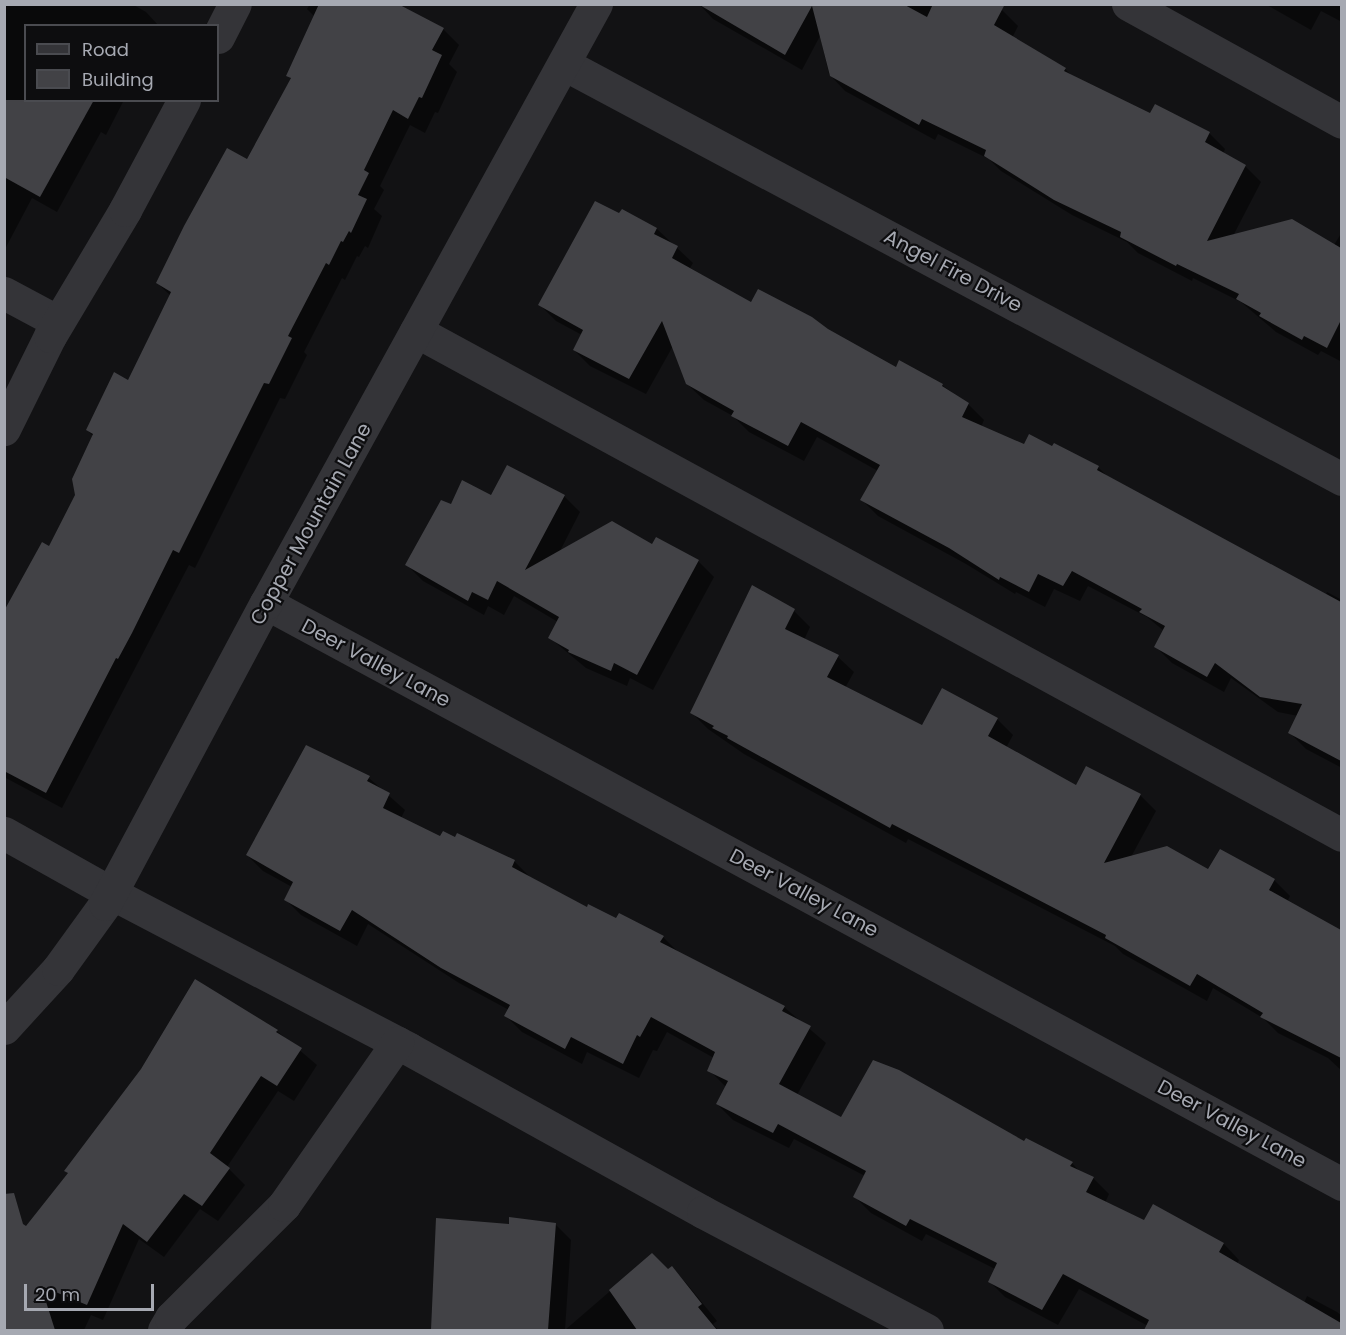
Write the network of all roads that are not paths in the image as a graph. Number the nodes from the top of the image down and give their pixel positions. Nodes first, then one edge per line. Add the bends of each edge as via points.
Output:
1 (235, 4) edge
2 (596, 4) edge
3 (1128, 4) edge
4 (219, 35) edge
5 (564, 64) junction
6 (183, 102) edge
7 (1341, 122) edge
8 (4, 293) edge
9 (58, 322) junction
10 (416, 331) junction
11 (4, 429) edge
12 (1341, 479) edge
13 (266, 603) junction
14 (4, 833) edge
15 (1341, 835) edge
16 (111, 893) junction
17 (4, 1028) edge
18 (397, 1043) junction
19 (1341, 1184) edge
20 (164, 1330) edge
21 (927, 1330) edge

1 - 4 street
2 - 5 street, Copper Mountain Lane
3 - 7 street
5 - 10 street, Copper Mountain Lane
5 - 12 street, Angel Fire Drive
6 - 9 street
8 - 9 street
9 - 11 street
10 - 13 street, Copper Mountain Lane
10 - 15 street
13 - 16 street, Copper Mountain Lane
13 - 19 street, Deer Valley Lane
14 - 16 street
16 - 17 street, Copper Mountain Lane via 58,969
16 - 18 street
18 - 20 street via 284,1205 171,1318
18 - 21 street

